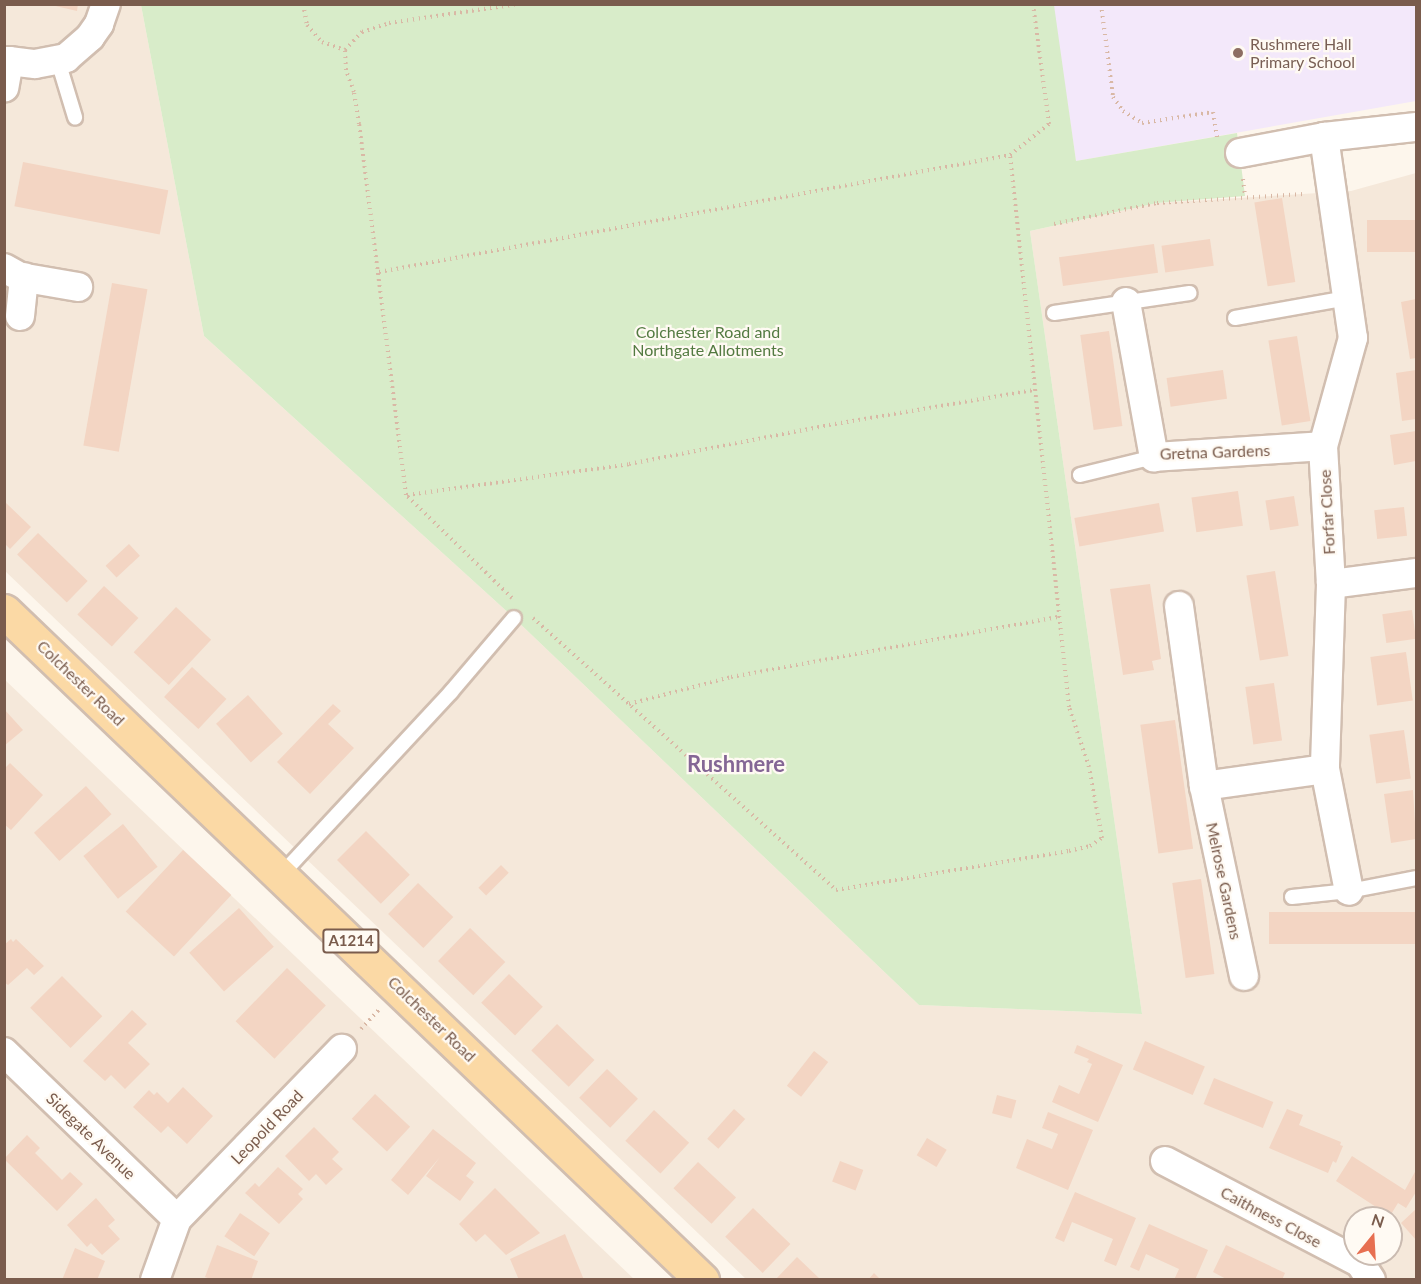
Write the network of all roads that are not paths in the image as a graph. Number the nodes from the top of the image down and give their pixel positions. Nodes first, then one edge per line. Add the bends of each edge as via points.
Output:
1 (106, 4) edge
2 (58, 61) junction
3 (6, 70) edge
4 (75, 117) dead end
5 (1416, 127) edge
6 (1324, 137) junction
7 (1240, 153) road end
8 (14, 273) edge
9 (78, 287) dead end
10 (1190, 293) dead end
11 (1347, 298) junction
12 (1126, 302) junction
13 (1054, 313) dead end
14 (20, 316) dead end
15 (1235, 318) dead end
16 (1323, 446) junction
17 (1154, 457) junction
18 (1080, 475) dead end
19 (1416, 573) edge
20 (1330, 584) junction
21 (1179, 606) dead end
22 (4, 611) edge
23 (520, 615) road end
24 (1325, 769) junction
25 (1204, 786) junction
26 (282, 875) junction
27 (1416, 878) edge
28 (1349, 891) junction
29 (1292, 897) dead end
30 (1244, 976) dead end
31 (342, 1049) road end
32 (4, 1052) edge
33 (1165, 1161) dead end
34 (177, 1219) junction
35 (155, 1280) edge
36 (702, 1280) edge
37 (1371, 1280) edge

1 - 2 street via 90,37
2 - 3 street
2 - 4 lane
5 - 6 street
6 - 7 street
6 - 11 street, Forfar Close
8 - 9 street
8 - 14 street
10 - 12 lane
11 - 15 lane
11 - 16 street, Forfar Close via 1353,338
12 - 13 lane
12 - 17 street, Gretna Gardens
16 - 17 street, Gretna Gardens
16 - 20 street, Forfar Close
17 - 18 lane
19 - 20 street
20 - 24 street, Forfar Close
21 - 25 street, Melrose Gardens
22 - 26 main road, Colchester Road / A1214
23 - 26 lane
24 - 25 street
24 - 28 street, Forfar Close
25 - 30 street, Melrose Gardens
26 - 36 main road, Colchester Road / A1214
27 - 28 lane
28 - 29 lane
31 - 34 street, Leopold Road
32 - 34 street, Sidegate Avenue
33 - 37 street, Caithness Close via 1360,1263
34 - 35 street, Leopold Road

